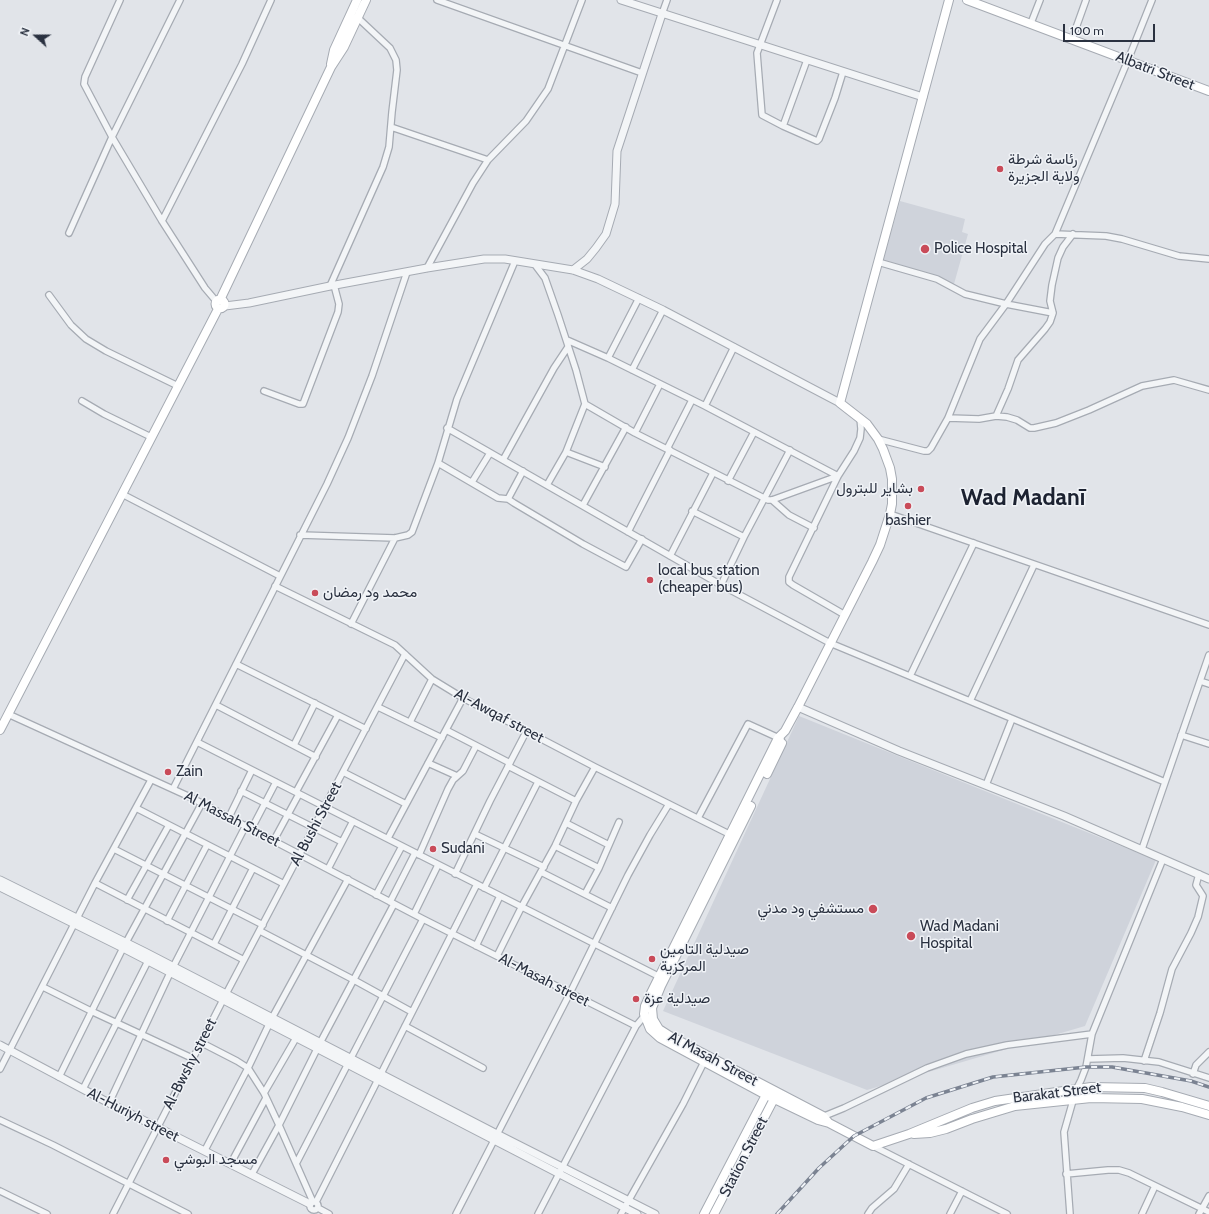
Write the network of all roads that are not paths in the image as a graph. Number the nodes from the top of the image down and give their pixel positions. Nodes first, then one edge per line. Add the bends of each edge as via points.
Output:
1 (120, 0) edge
2 (180, 0) edge
3 (271, 0) edge
4 (357, 0) edge
5 (366, 0) edge
6 (437, 0) edge
7 (582, 0) edge
8 (622, 0) edge
9 (667, 0) edge
10 (777, 0) edge
11 (949, 0) edge
12 (967, 0) edge
13 (1040, 0) edge
14 (1086, 0) edge
15 (1152, 0) edge
16 (662, 14) junction
17 (358, 18) junction
18 (1031, 23) junction
19 (1072, 39) junction
20 (565, 45) junction
21 (760, 46) junction
22 (807, 60) junction
23 (1128, 60) junction
24 (331, 67) junction
25 (843, 72) junction
26 (642, 73) junction
27 (1209, 91) edge
28 (923, 97) junction
29 (390, 126) junction
30 (783, 126) junction
31 (112, 137) junction
32 (488, 160) junction
33 (162, 221) junction
34 (69, 232) dead end
35 (1054, 234) junction
36 (1073, 234) junction
37 (1209, 260) edge
38 (515, 261) junction
39 (878, 262) junction
40 (536, 266) junction
41 (427, 268) junction
42 (573, 270) junction
43 (407, 272) junction
44 (332, 285) junction
45 (49, 295) dead end
46 (639, 298) junction
47 (220, 304) junction
48 (1006, 304) junction
49 (663, 310) junction
50 (1053, 313) junction
51 (567, 340) junction
52 (568, 347) junction
53 (734, 347) junction
54 (608, 358) junction
55 (632, 370) junction
56 (660, 384) junction
57 (178, 386) junction
58 (1209, 390) edge
59 (264, 391) dead end
60 (692, 400) junction
61 (82, 401) dead end
62 (840, 403) junction
63 (585, 404) junction
64 (705, 406) junction
65 (996, 416) junction
66 (860, 418) junction
67 (948, 418) junction
68 (626, 427) junction
69 (447, 428) junction
70 (754, 432) junction
71 (635, 433) junction
72 (152, 437) junction
73 (878, 439) junction
74 (668, 450) junction
75 (790, 450) junction
76 (566, 452) junction
77 (490, 453) junction
78 (503, 460) junction
79 (438, 463) junction
80 (605, 467) junction
81 (523, 472) junction
82 (712, 473) junction
83 (838, 476) junction
84 (728, 481) junction
85 (472, 482) junction
86 (547, 485) junction
87 (122, 494) junction
88 (508, 499) junction
89 (764, 499) junction
90 (772, 500) junction
91 (583, 505) junction
92 (692, 512) junction
93 (890, 514) junction
94 (814, 528) junction
95 (628, 532) junction
96 (300, 535) junction
97 (744, 537) junction
98 (395, 538) junction
99 (642, 539) junction
100 (974, 543) junction
101 (670, 556) junction
102 (1034, 565) junction
103 (280, 576) junction
104 (721, 585) junction
105 (275, 586) junction
106 (845, 615) junction
107 (351, 624) junction
108 (1209, 625) edge
109 (830, 643) junction
110 (405, 654) junction
111 (1209, 655) edge
112 (236, 664) junction
113 (910, 676) junction
114 (432, 679) junction
115 (1200, 681) junction
116 (1209, 684) edge
117 (463, 698) junction
118 (970, 701) junction
119 (315, 703) junction
120 (216, 705) junction
121 (378, 706) junction
122 (798, 707) junction
123 (8, 714) junction
124 (338, 715) junction
125 (1012, 719) junction
126 (410, 722) junction
127 (366, 729) junction
128 (0, 730) edge
129 (446, 730) junction
130 (526, 732) junction
131 (1181, 735) junction
132 (442, 738) junction
133 (781, 739) junction
134 (197, 742) junction
135 (1209, 744) edge
136 (294, 745) junction
137 (476, 746) junction
138 (316, 757) junction
139 (428, 763) junction
140 (509, 764) junction
141 (595, 767) junction
142 (252, 770) junction
143 (343, 772) junction
144 (457, 776) junction
145 (152, 780) junction
146 (276, 782) junction
147 (538, 782) junction
148 (1165, 782) junction
149 (986, 785) junction
150 (173, 789) junction
151 (241, 791) junction
152 (297, 793) junction
153 (576, 801) junction
154 (202, 803) junction
155 (264, 803) junction
156 (406, 804) junction
157 (669, 804) junction
158 (324, 806) junction
159 (136, 808) junction
160 (287, 814) junction
161 (229, 817) junction
162 (698, 818) junction
163 (353, 821) junction
164 (619, 822) dead end
165 (566, 824) junction
166 (168, 825) junction
167 (249, 827) junction
168 (314, 828) junction
169 (186, 834) junction
170 (475, 834) junction
171 (731, 835) junction
172 (388, 838) junction
173 (274, 840) junction
174 (342, 842) junction
175 (207, 845) junction
176 (609, 845) junction
177 (402, 846) junction
178 (555, 846) junction
179 (114, 848) junction
180 (505, 848) junction
181 (1142, 849) junction
182 (300, 854) junction
183 (417, 854) junction
184 (230, 856) junction
185 (1163, 859) junction
186 (146, 865) junction
187 (438, 865) junction
188 (253, 868) junction
189 (599, 868) junction
190 (328, 869) junction
191 (542, 870) junction
192 (164, 874) junction
193 (455, 874) junction
194 (1199, 874) junction
195 (714, 875) junction
196 (348, 879) junction
197 (1209, 879) edge
198 (0, 880) edge
199 (95, 883) junction
200 (284, 884) junction
201 (477, 884) junction
202 (186, 885) junction
203 (0, 886) edge
204 (484, 888) junction
205 (585, 894) junction
206 (376, 895) junction
207 (500, 896) junction
208 (210, 897) junction
209 (127, 900) junction
210 (392, 903) junction
211 (522, 906) junction
212 (612, 908) junction
213 (144, 909) junction
214 (232, 909) junction
215 (414, 914) junction
216 (423, 919) junction
217 (77, 921) junction
218 (167, 921) junction
219 (263, 925) junction
220 (260, 931) junction
221 (191, 933) junction
222 (452, 934) junction
223 (595, 943) junction
224 (214, 944) junction
225 (125, 946) junction
226 (476, 946) junction
227 (306, 955) junction
228 (497, 956) junction
229 (244, 960) junction
230 (148, 961) junction
231 (172, 970) junction
232 (662, 978) junction
233 (354, 980) junction
234 (43, 987) junction
235 (570, 993) junction
236 (383, 996) junction
237 (225, 997) junction
238 (91, 1011) junction
239 (412, 1012) junction
240 (648, 1014) junction
241 (271, 1021) junction
242 (117, 1023) junction
243 (405, 1026) junction
244 (636, 1026) junction
245 (141, 1034) junction
246 (1092, 1034) junction
247 (296, 1038) junction
248 (202, 1043) junction
249 (0, 1046) edge
250 (319, 1046) junction
251 (9, 1050) junction
252 (1209, 1052) edge
253 (194, 1059) junction
254 (1088, 1059) junction
255 (349, 1061) junction
256 (1144, 1061) junction
257 (704, 1062) junction
258 (248, 1068) junction
259 (483, 1068) dead end
260 (0, 1069) edge
261 (1193, 1074) junction
262 (59, 1077) junction
263 (380, 1077) junction
264 (1209, 1078) edge
265 (83, 1089) junction
266 (1076, 1090) junction
267 (767, 1092) junction
268 (265, 1096) junction
269 (775, 1096) junction
270 (1072, 1101) junction
271 (109, 1102) junction
272 (1209, 1106) edge
273 (1209, 1116) edge
274 (0, 1120) edge
275 (823, 1120) junction
276 (279, 1125) junction
277 (158, 1127) junction
278 (909, 1134) junction
279 (496, 1137) junction
280 (873, 1146) junction
281 (206, 1150) junction
282 (297, 1162) junction
283 (231, 1163) junction
284 (908, 1164) junction
285 (561, 1170) junction
286 (252, 1174) junction
287 (1066, 1174) junction
288 (128, 1184) junction
289 (1155, 1186) junction
290 (0, 1191) edge
291 (962, 1191) junction
292 (1209, 1196) edge
293 (628, 1200) junction
294 (314, 1208) edge
295 (623, 1211) edge
296 (1201, 1211) edge
297 (1209, 1212) edge
298 (47, 1214) edge
299 (113, 1214) edge
300 (188, 1214) edge
301 (330, 1214) edge
302 (456, 1214) edge
303 (538, 1214) edge
304 (637, 1214) edge
305 (655, 1214) edge
306 (704, 1214) edge
307 (714, 1214) edge
308 (868, 1214) edge
309 (950, 1214) edge
310 (1007, 1214) edge
311 (1070, 1214) edge
312 (1142, 1214) edge

1 - 31 street via 84,84
2 - 31 street
3 - 33 street via 242,64
4 - 24 main road via 334,50
5 - 17 main road
6 - 20 street
7 - 20 street
8 - 16 street
9 - 16 street
10 - 21 street
11 - 28 main road
12 - 18 main road, Albatri Street
13 - 18 street
14 - 19 street
15 - 23 street
16 - 21 street
16 - 26 street
17 - 24 main road
17 - 29 street via 390,48 396,60
18 - 19 main road, Albatri Street
19 - 23 main road, Albatri Street
20 - 26 street
20 - 32 street via 548,89 526,121
21 - 22 street
21 - 30 street via 757,56 762,115
22 - 25 street
22 - 30 street
23 - 27 main road, Albatri Street
23 - 35 street
24 - 47 main road
25 - 28 street
25 - 30 street via 817,141
26 - 42 street via 617,151 615,204 606,234 587,259
28 - 39 main road
29 - 32 street
29 - 44 street via 389,147 383,167
31 - 33 street
31 - 34 street
32 - 41 street
33 - 47 street via 205,288
35 - 36 street
35 - 48 street
36 - 37 street via 1122,239 1179,256
36 - 50 street via 1058,258 1050,301
38 - 40 street
38 - 41 street via 484,259
38 - 69 street via 469,368
39 - 48 street via 937,279 965,294
39 - 62 main road
40 - 42 street
40 - 51 street via 545,278
41 - 43 street
42 - 46 street
43 - 44 street
43 - 96 street via 348,438
44 - 47 street via 249,303
44 - 59 street via 340,304 303,404
45 - 57 street via 71,325 86,339
46 - 49 street
46 - 54 street
47 - 57 main road
48 - 50 street
48 - 67 street via 980,339
49 - 53 street
49 - 55 street
50 - 65 street via 1046,329 1018,360
51 - 52 street
51 - 54 street
52 - 63 street
52 - 78 street
53 - 62 street
53 - 64 street
54 - 55 street
55 - 56 street
56 - 60 street
56 - 71 street
57 - 72 main road
58 - 65 street via 1174,380 1142,386 1056,423 1034,428 1011,418
60 - 64 street
60 - 74 street
61 - 72 street
62 - 66 main road
63 - 68 street
63 - 76 street
64 - 70 street
65 - 67 street via 982,419
66 - 73 main road
66 - 83 street via 860,438
67 - 73 street via 928,450
68 - 71 street
68 - 80 street
69 - 77 street
69 - 79 street
70 - 75 street
70 - 84 street
71 - 74 street
72 - 87 main road
73 - 93 main road via 887,458 892,479
74 - 82 street
74 - 95 street
75 - 83 street
75 - 89 street
76 - 80 street
76 - 86 street
77 - 78 street
77 - 85 street
78 - 81 street
79 - 85 street
79 - 98 street via 412,532
80 - 91 street
81 - 86 street
81 - 88 street
82 - 84 street
82 - 92 street
83 - 90 street
83 - 94 street
84 - 89 street
85 - 88 street via 498,498
86 - 91 street
87 - 103 street
87 - 123 main road
88 - 99 street via 626,567
89 - 90 street
89 - 97 street
90 - 94 street via 789,515
91 - 95 street
92 - 97 street
92 - 101 street
93 - 100 street
93 - 106 main road via 872,562
94 - 106 street via 789,577 789,582
95 - 99 street
96 - 98 street
96 - 103 street
97 - 104 street
98 - 107 street
99 - 101 street
100 - 102 street
100 - 113 street
101 - 104 street
102 - 108 street
102 - 118 street
103 - 105 street
104 - 109 street
105 - 107 street, Al-Awqaf street
105 - 112 street
106 - 109 main road
107 - 110 street, Al-Awqaf street via 395,645
109 - 113 street
109 - 122 main road
110 - 114 street, Al-Awqaf street
110 - 121 street, Al Bushi Street
111 - 115 street
112 - 119 street
112 - 120 street
113 - 118 street
114 - 117 street, Al-Awqaf street
114 - 126 street
115 - 116 street
115 - 131 street
117 - 129 street
117 - 130 street, Al-Awqaf street
118 - 125 street
119 - 124 street
119 - 136 street
120 - 134 street
120 - 136 street
121 - 126 street
121 - 127 street, Al Bushi Street
122 - 133 main road
122 - 149 street
123 - 128 main road
123 - 145 street, Al Massah Street
124 - 127 street
124 - 138 street
125 - 148 street
125 - 149 street
126 - 132 street
127 - 143 street, Al Bushi Street
129 - 132 street
129 - 137 street
130 - 140 street
130 - 141 street, Al-Awqaf street
131 - 135 street
131 - 148 street
132 - 139 street
133 - 162 street via 748,724
133 - 171 main road
133 - 195 main road
134 - 142 street
134 - 150 street
136 - 138 street
137 - 140 street
137 - 144 street via 463,771
138 - 152 street
139 - 144 street
139 - 156 street
140 - 147 street
140 - 170 street
141 - 153 street
141 - 157 street, Al-Awqaf street
142 - 146 street
142 - 151 street
143 - 156 street
143 - 158 street, Al Bushi Street
144 - 183 street via 448,789
145 - 150 street, Al Massah Street
145 - 159 street
146 - 152 street
146 - 155 street
147 - 153 street
147 - 180 street
148 - 181 street
149 - 181 street
150 - 154 street, Al Massah Street
151 - 155 street
151 - 161 street
152 - 158 street
152 - 160 street
153 - 165 street
154 - 161 street, Al Massah Street
154 - 169 street
155 - 160 street
155 - 167 street
156 - 172 street
157 - 162 street, Al-Awqaf street
157 - 212 street
158 - 163 street
158 - 168 street, Al Bushi Street
159 - 166 street
159 - 179 street
160 - 168 street
160 - 173 street
161 - 167 street, Al Massah Street
162 - 171 street, Al-Awqaf street
163 - 172 street
163 - 174 street
164 - 176 street
165 - 176 street
165 - 178 street
166 - 169 street
166 - 186 street
167 - 173 street, Al Massah Street
167 - 184 street
168 - 174 street
168 - 182 street, Al Bushi Street
169 - 175 street
169 - 192 street
170 - 180 street
170 - 193 street
171 - 195 main road
172 - 177 street
173 - 182 street, Al Massah Street
174 - 190 street
175 - 184 street
175 - 202 street
176 - 189 street
177 - 183 street
177 - 206 street
178 - 189 street
178 - 191 street
179 - 186 street
179 - 199 street
180 - 191 street
180 - 204 street
181 - 185 street
182 - 190 street, Al Massah Street
182 - 200 street, Al Bushi Street
183 - 187 street
183 - 210 street
184 - 188 street
184 - 208 street
185 - 194 street
185 - 246 street
186 - 192 street
186 - 209 street
187 - 193 street
187 - 215 street
188 - 200 street
188 - 214 street
189 - 205 street
190 - 196 street, Al Massah Street
191 - 205 street
191 - 211 street
192 - 202 street
192 - 213 street
193 - 201 street
194 - 197 street
194 - 256 street via 1196,885 1203,896 1198,917 1172,969
195 - 232 main road
196 - 206 street, Al Massah Street
196 - 227 street
198 - 217 street
199 - 209 street
199 - 217 street
200 - 219 street, Al Bushi Street
201 - 204 street
201 - 222 street
202 - 208 street
202 - 218 street
203 - 217 street
204 - 207 street
205 - 212 street
206 - 210 street, Al Massah Street
207 - 211 street
207 - 226 street
208 - 214 street
208 - 221 street
209 - 213 street
210 - 215 street, Al Massah Street
210 - 233 street
211 - 223 street
211 - 228 street
212 - 223 street
213 - 218 street
213 - 225 street
214 - 219 street
214 - 224 street
215 - 216 street, Al Massah Street
216 - 222 street, Al Massah Street
216 - 236 street
217 - 225 street
217 - 234 street
218 - 221 street
219 - 220 street, Al Bushi Street
220 - 227 street
220 - 229 street, Al Bushi Street
221 - 224 street
221 - 231 street
222 - 226 street, Al-Masah street
222 - 239 street
223 - 232 street
223 - 235 street
224 - 229 street
225 - 230 street
225 - 231 street
225 - 238 street
226 - 228 street, Al-Masah street
227 - 233 street
227 - 241 street
228 - 235 street, Al-Masah street
229 - 237 street, Al Bushi Street
230 - 231 street
230 - 242 street
231 - 237 street
231 - 245 street
232 - 240 main road
233 - 236 street
233 - 250 street
234 - 238 street
234 - 251 street
235 - 244 street, Al-Masah street
235 - 279 street
236 - 239 street
236 - 255 street
237 - 241 street
237 - 248 street, Al-Bwshy street
238 - 242 street
238 - 262 street
239 - 243 street
240 - 244 street
240 - 257 main road, Al Masah Street via 647,1023 655,1035
240 - 267 main road, Al Masah Street via 664,1033
241 - 247 street
241 - 250 street
241 - 258 street
242 - 245 street
242 - 265 street
243 - 259 street
243 - 263 street
244 - 285 street
245 - 253 street
245 - 271 street
246 - 254 street
246 - 275 street via 1014,1043 966,1054 927,1068
247 - 250 street
247 - 268 street
248 - 253 street, Al-Bwshy street
248 - 258 street
249 - 251 street, Al-Huriyh street
250 - 255 street
250 - 276 street
251 - 260 street
251 - 262 street, Al-Huriyh street
252 - 261 street via 1200,1059
253 - 277 street, Al-Bwshy street
254 - 256 street via 1117,1058
254 - 266 street
255 - 263 street
255 - 282 street
256 - 261 street via 1163,1063
257 - 267 main road, Al Masah Street
257 - 293 street
258 - 268 street
258 - 281 street
261 - 264 street
262 - 265 street, Al-Huriyh street
263 - 279 street
263 - 294 street
265 - 271 street, Al-Huriyh street
266 - 270 street
266 - 272 main road, Barakat Street via 1091,1086 1145,1088
266 - 278 main road, Barakat Street via 995,1101
267 - 269 main road
267 - 306 main road
268 - 276 street
268 - 283 street
269 - 275 main road
269 - 307 main road, Station Street
270 - 273 main road, Barakat Street via 1091,1098 1142,1100 1182,1106
270 - 278 main road, Barakat Street via 1015,1106 930,1134
270 - 287 street via 1064,1132
271 - 277 street, Al-Huriyh street
274 - 288 street
275 - 280 main road
276 - 282 street
276 - 286 street
277 - 281 street, Al-Huriyh street
277 - 288 street, Al-Bwshy street
278 - 280 main road, Barakat Street
279 - 285 street
279 - 302 street
280 - 284 street
281 - 283 street, Al-Huriyh street
282 - 294 street
283 - 286 street, Al-Huriyh street
284 - 291 street
284 - 308 street via 894,1189
285 - 293 street
285 - 295 street
285 - 303 street
286 - 294 street, Al-Huriyh street
287 - 289 street via 1119,1170
287 - 311 street
288 - 299 street, Al-Bwshy street
288 - 300 street
289 - 296 street
289 - 312 street
290 - 298 street
291 - 309 street
291 - 310 street
292 - 296 street
293 - 295 street
293 - 305 street
294 - 301 street
295 - 304 street
296 - 297 street

